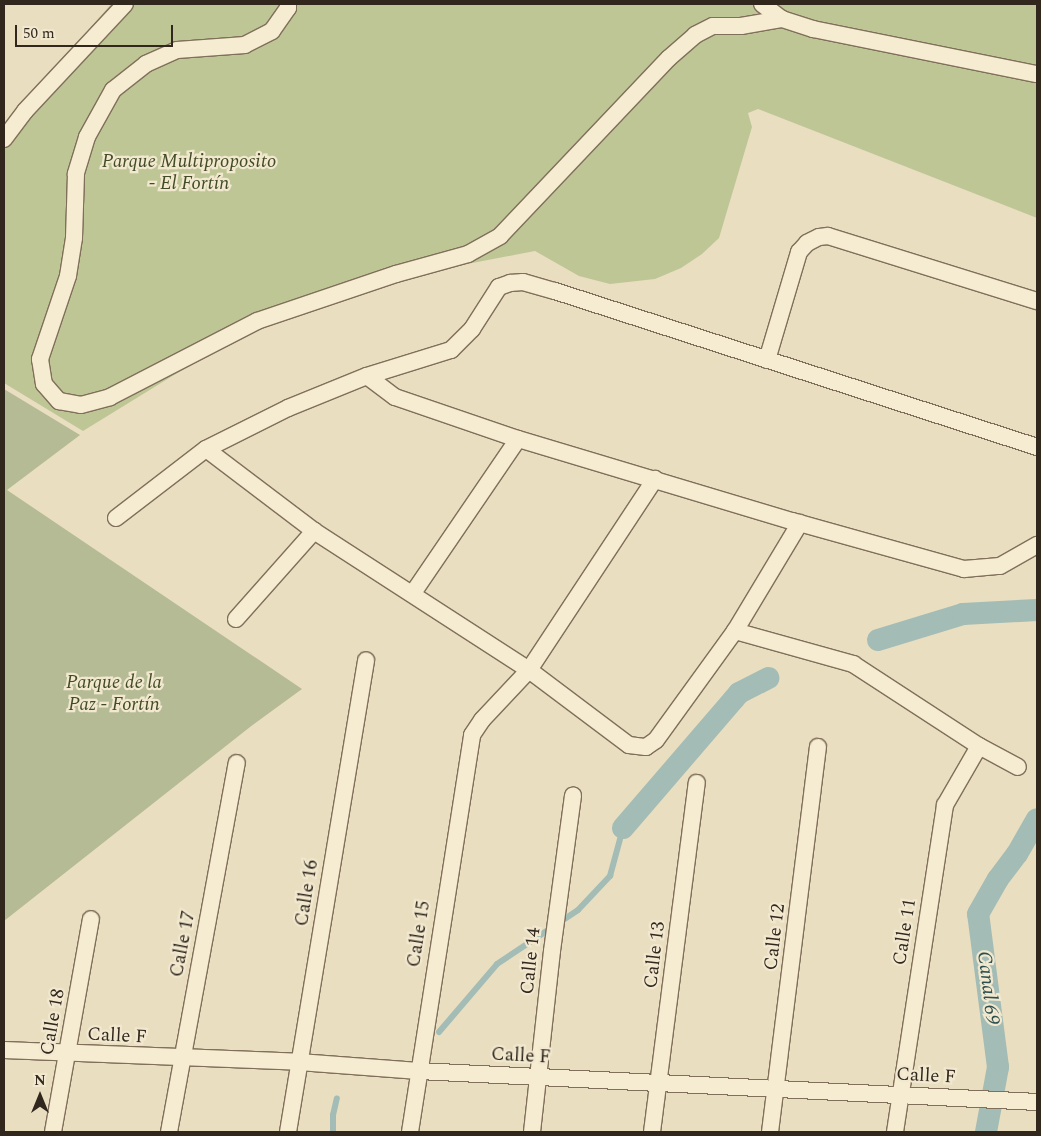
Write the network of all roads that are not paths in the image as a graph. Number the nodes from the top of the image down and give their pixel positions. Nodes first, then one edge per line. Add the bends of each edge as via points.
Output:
1 (125, 4) edge
2 (288, 4) edge
3 (762, 4) edge
4 (782, 19) junction
5 (1037, 74) edge
6 (4, 140) edge
7 (1037, 301) edge
8 (767, 360) junction
9 (367, 376) junction
10 (518, 439) junction
11 (1037, 447) edge
12 (206, 449) junction
13 (655, 479) junction
14 (116, 518) dead end
15 (800, 523) junction
16 (314, 531) junction
17 (1037, 545) edge
18 (413, 593) junction
19 (236, 619) dead end
20 (735, 632) junction
21 (366, 660) dead end
22 (529, 670) junction
23 (818, 746) dead end
24 (979, 746) junction
25 (237, 762) dead end
26 (1018, 767) dead end
27 (697, 783) dead end
28 (573, 795) dead end
29 (91, 919) dead end
30 (4, 1050) edge
31 (68, 1054) junction
32 (182, 1059) junction
33 (299, 1062) junction
34 (419, 1071) junction
35 (539, 1077) junction
36 (658, 1083) junction
37 (776, 1089) junction
38 (899, 1095) junction
39 (1037, 1102) edge
40 (52, 1132) edge
41 (169, 1132) edge
42 (288, 1132) edge
43 (410, 1132) edge
44 (532, 1132) edge
45 (652, 1132) edge
46 (770, 1132) edge
47 (895, 1132) edge

1 - 6 street via 25,111
2 - 4 street via 272,31 245,44 177,50 146,64 113,90 87,137 76,174 74,238 68,276 40,359 44,384 59,401 81,406 110,397 257,321 396,274 468,254 500,236 669,58 695,35 713,26 741,26
3 - 4 street
4 - 5 street
7 - 8 street via 828,236 819,237 806,243 798,252
8 - 9 street via 522,282 499,287 472,329 451,350
8 - 11 street
9 - 10 street via 395,397
9 - 12 street via 288,408
10 - 13 street
10 - 18 street
12 - 14 street
12 - 16 street
13 - 15 street
13 - 22 street
15 - 17 street via 964,569 1000,566
15 - 20 street
16 - 18 street
16 - 19 street
18 - 22 street
20 - 22 street via 656,740 646,747 628,745
20 - 24 street via 853,664
21 - 33 street, Calle 16
22 - 34 street, Calle 15 via 482,720 469,741
23 - 37 street, Calle 12
24 - 26 street
24 - 38 street, Calle 11 via 945,805
25 - 32 street, Calle 17
27 - 36 street, Calle 13
28 - 35 street, Calle 14
29 - 31 street, Calle 18
30 - 31 street, Calle F
31 - 32 street, Calle F
31 - 40 street, Calle 18
32 - 33 street, Calle F
32 - 41 street, Calle 17
33 - 34 street, Calle F
33 - 42 street, Calle 16
34 - 35 street, Calle F
34 - 43 street, Calle 15
35 - 36 street, Calle F
35 - 44 street, Calle 14
36 - 37 street, Calle F
36 - 45 street, Calle 13
37 - 38 street, Calle F
37 - 46 street, Calle 12
38 - 39 street, Calle F
38 - 47 street, Calle 11

